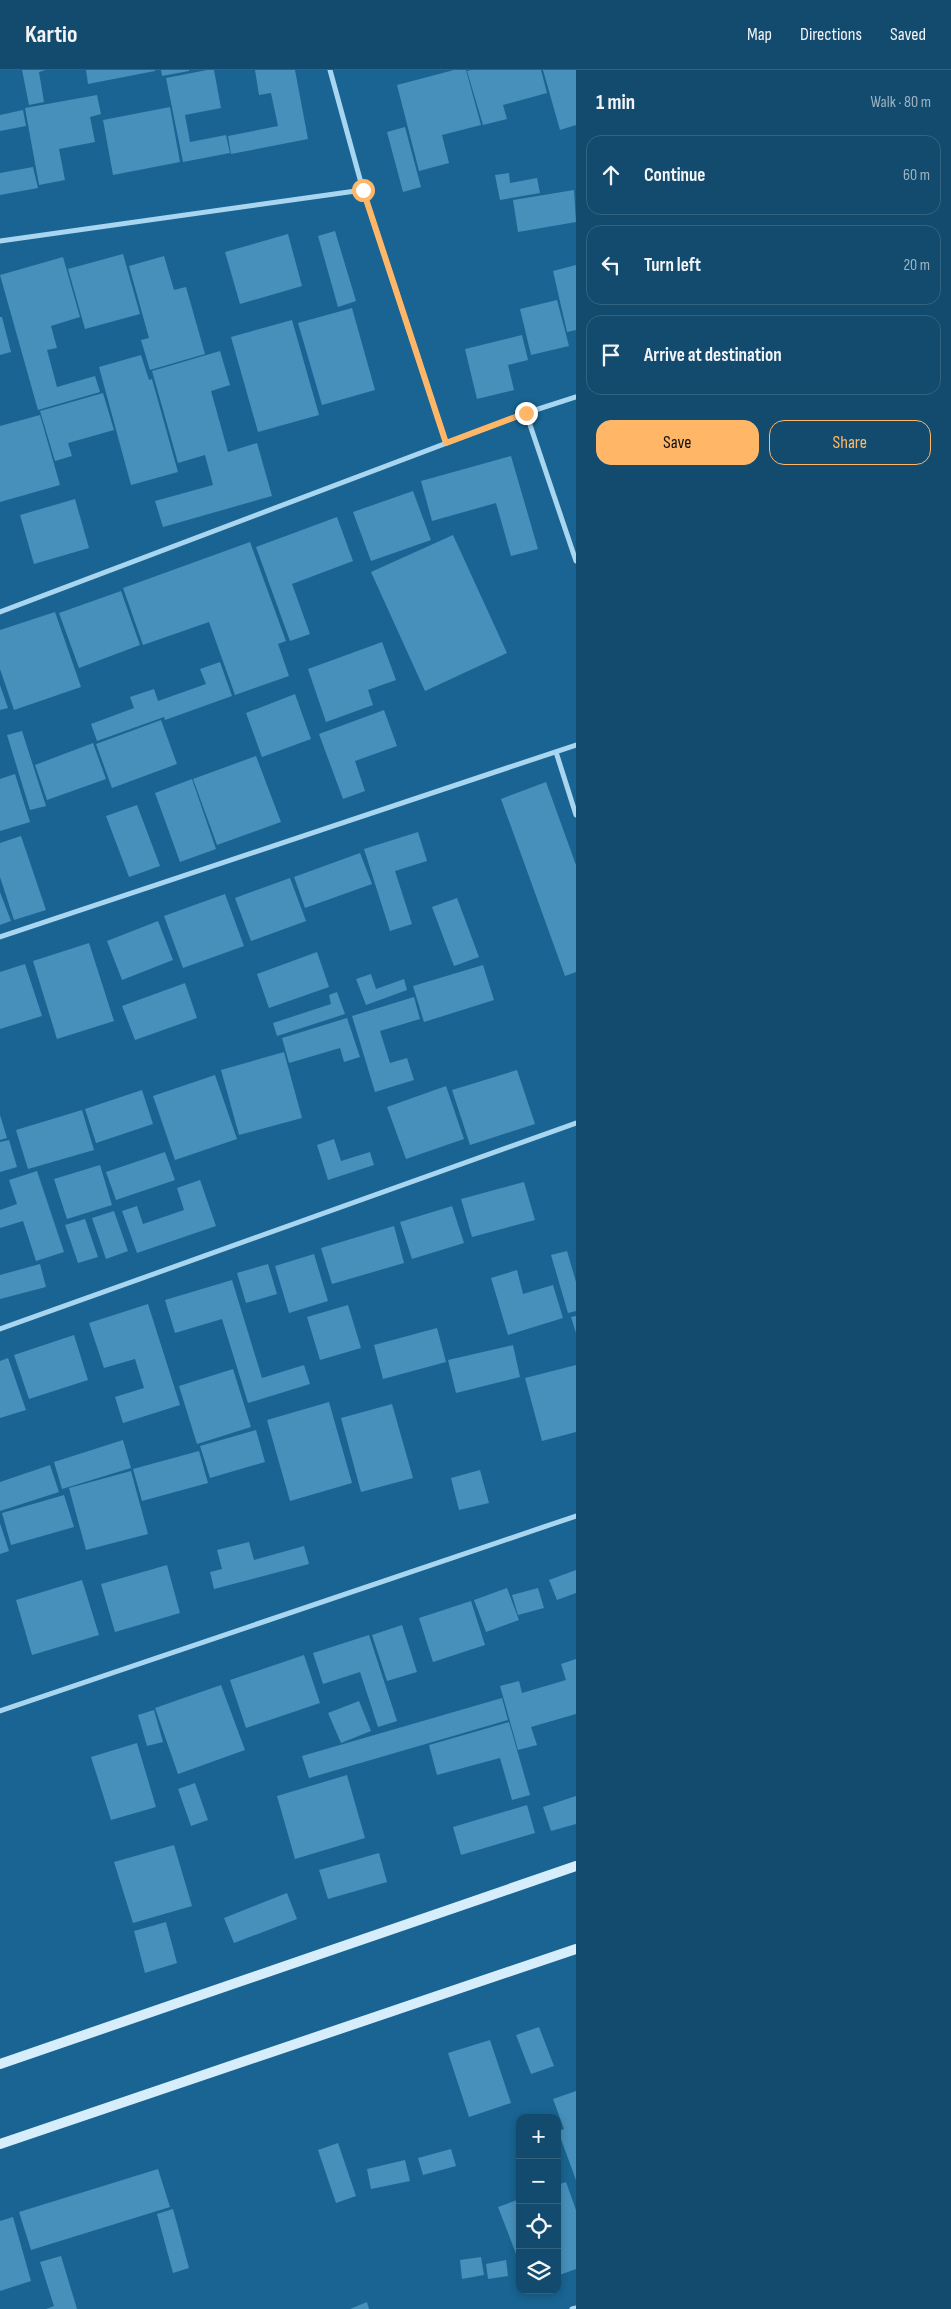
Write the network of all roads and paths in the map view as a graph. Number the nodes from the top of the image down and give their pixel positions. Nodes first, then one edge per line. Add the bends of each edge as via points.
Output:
1 (330, 70) edge
2 (363, 190) junction
3 (0, 241) edge
4 (576, 397) edge
5 (526, 413) junction
6 (446, 443) junction
7 (576, 561) edge
8 (0, 612) edge
9 (576, 745) edge
10 (556, 752) junction
11 (576, 815) edge
12 (0, 937) edge
13 (576, 1123) edge
14 (0, 1329) edge
15 (576, 1516) edge
16 (0, 1711) edge
17 (576, 1866) edge
18 (576, 1949) edge
19 (0, 2064) edge
20 (0, 2144) edge

1 - 2 street
2 - 3 street
2 - 6 street
4 - 5 street
5 - 6 street
5 - 7 street
6 - 8 street
9 - 10 street
10 - 11 street
10 - 12 street
13 - 14 street
15 - 16 street
17 - 19 main road
18 - 20 main road

